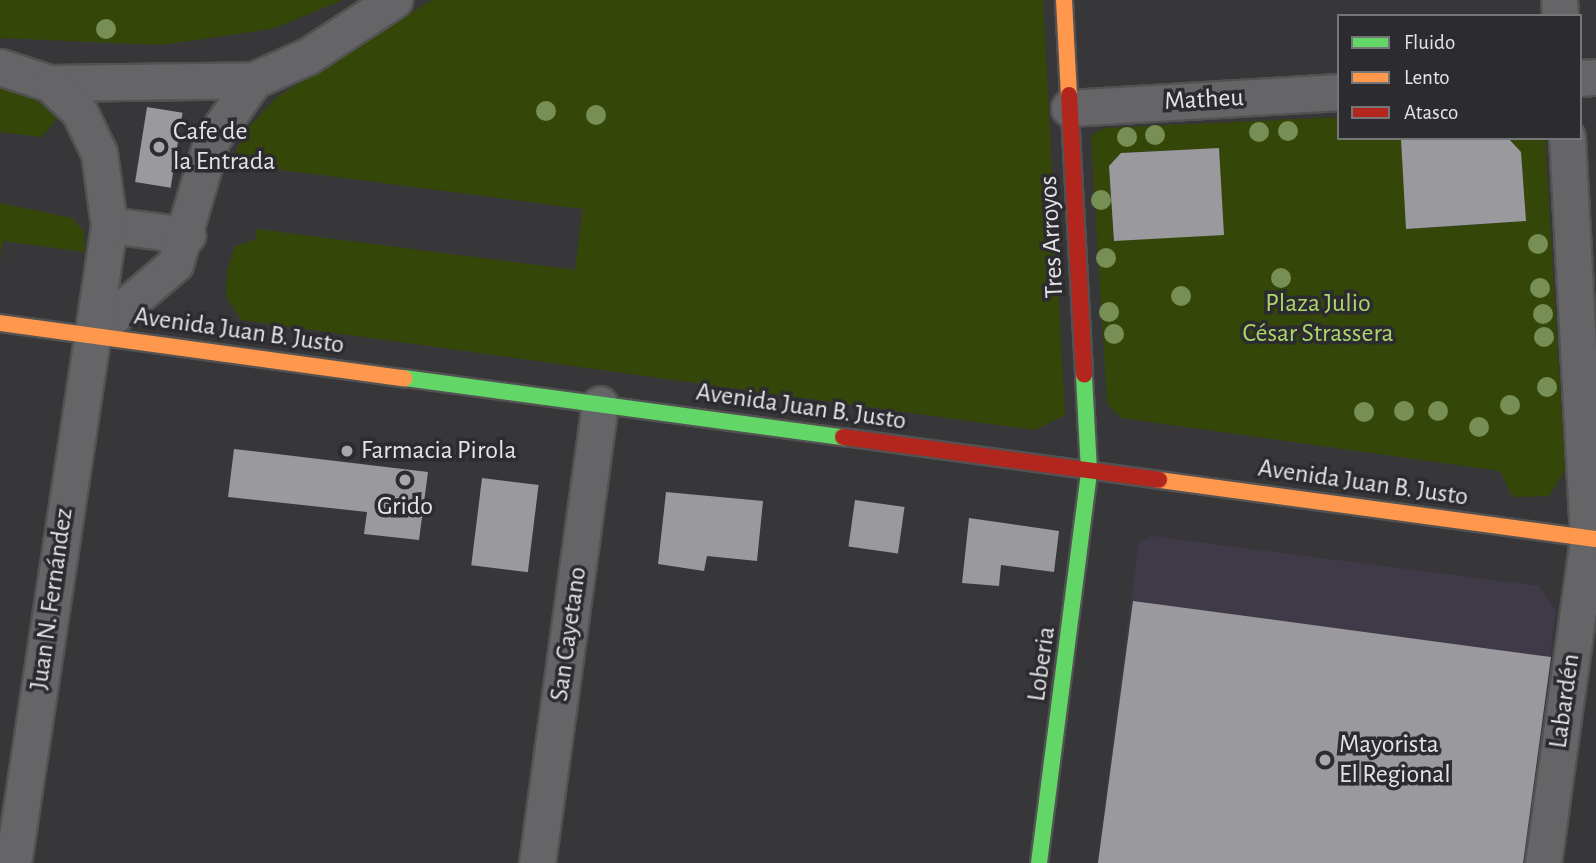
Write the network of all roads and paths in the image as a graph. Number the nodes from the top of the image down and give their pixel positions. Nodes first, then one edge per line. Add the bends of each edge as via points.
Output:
1 (394, 0) edge
2 (1063, 0) edge
3 (0, 67) edge
4 (254, 80) junction
5 (49, 83) junction
6 (1337, 92) edge
7 (1069, 108) junction
8 (1567, 140) edge
9 (110, 225) junction
10 (187, 235) junction
11 (0, 323) edge
12 (91, 335) junction
13 (600, 404) junction
14 (1088, 471) junction
15 (1592, 539) edge
16 (13, 863) edge
17 (537, 863) edge
18 (1040, 863) edge
19 (1543, 863) edge

1 - 4 street via 308,56
2 - 7 main road, Tres Arroyos
3 - 5 street
4 - 5 street
4 - 10 street via 212,139
5 - 9 street, Juan N. Fernández via 79,111 94,141 108,183
6 - 7 street, Matheu
7 - 14 main road, Tres Arroyos
8 - 15 street, Labardén
9 - 10 street
9 - 12 street, Juan N. Fernández
10 - 12 street via 175,264
11 - 12 main road, Avenida Juan B. Justo
12 - 13 main road, Avenida Juan B. Justo
12 - 16 street, Juan N. Fernández
13 - 14 main road, Avenida Juan B. Justo
13 - 17 street, San Cayetano
14 - 15 main road, Avenida Juan B. Justo
14 - 18 main road, Loberia
15 - 19 street, Labardén

